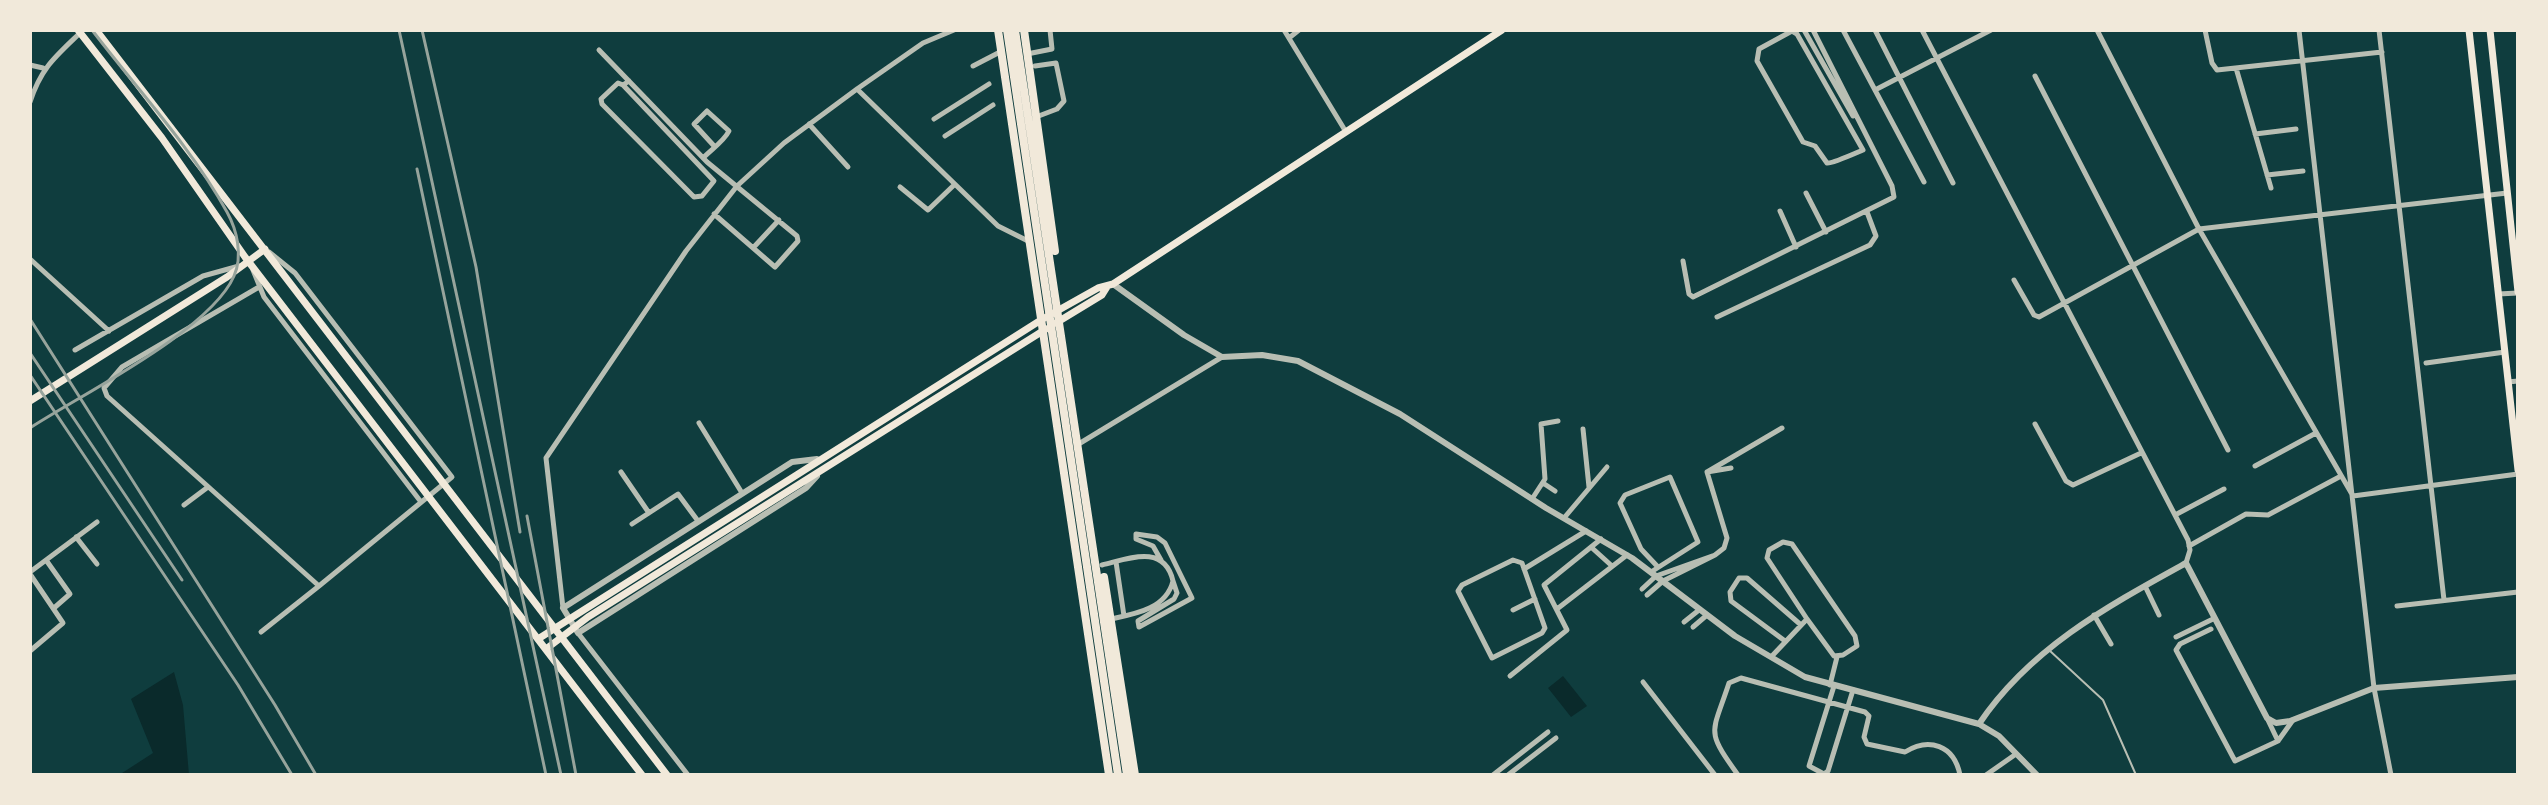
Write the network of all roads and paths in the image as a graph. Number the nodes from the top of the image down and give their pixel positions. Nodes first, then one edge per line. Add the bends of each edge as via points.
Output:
1 (96, 30) edge
2 (954, 30) edge
3 (998, 30) edge
4 (1007, 30) edge
5 (1015, 30) edge
6 (1024, 30) edge
7 (1050, 30) edge
8 (1284, 30) edge
9 (1299, 30) edge
10 (1502, 30) edge
11 (1804, 30) edge
12 (1813, 30) edge
13 (1843, 30) edge
14 (1875, 30) edge
15 (1922, 30) edge
16 (1991, 30) edge
17 (2097, 30) edge
18 (2205, 30) edge
19 (2299, 30) edge
20 (2379, 30) edge
21 (2469, 30) edge
22 (2490, 30) edge
23 (79, 31) edge
24 (1289, 38) junction
25 (599, 50) dead end
26 (1001, 52) junction
27 (2382, 52) junction
28 (1027, 54) junction
29 (1939, 59) junction
30 (2302, 61) junction
31 (30, 65) edge
32 (1033, 65) junction
33 (973, 66) dead end
34 (43, 68) junction
35 (2236, 68) junction
36 (2035, 76) dead end
37 (1899, 78) junction
38 (626, 83) junction
39 (989, 84) dead end
40 (857, 89) junction
41 (1875, 90) junction
42 (646, 99) junction
43 (30, 102) edge
44 (641, 104) junction
45 (993, 105) dead end
46 (1036, 117) junction
47 (934, 119) dead end
48 (807, 125) junction
49 (2296, 129) dead end
50 (1347, 133) junction
51 (2255, 134) junction
52 (945, 136) dead end
53 (715, 147) junction
54 (1863, 150) junction
55 (705, 160) junction
56 (848, 167) dead end
57 (702, 168) junction
58 (2303, 171) dead end
59 (2267, 175) junction
60 (1924, 182) dead end
61 (1953, 183) dead end
62 (737, 186) junction
63 (953, 186) junction
64 (900, 187) dead end
65 (2271, 188) dead end
66 (1806, 193) dead end
67 (2507, 193) junction
68 (2487, 195) junction
69 (2399, 206) junction
70 (1780, 211) dead end
71 (1867, 212) junction
72 (714, 214) junction
73 (2320, 215) junction
74 (779, 220) junction
75 (2199, 229) junction
76 (1826, 232) junction
77 (1053, 240) junction
78 (1031, 242) junction
79 (1796, 247) junction
80 (753, 248) junction
81 (265, 249) junction
82 (30, 259) edge
83 (1683, 261) dead end
84 (246, 263) junction
85 (2133, 265) junction
86 (2014, 280) dead end
87 (1110, 286) junction
88 (259, 287) junction
89 (2518, 292) edge
90 (2498, 294) junction
91 (2065, 302) junction
92 (1063, 314) junction
93 (1717, 317) dead end
94 (1041, 320) junction
95 (109, 331) junction
96 (1043, 331) junction
97 (75, 350) dead end
98 (2505, 352) junction
99 (993, 355) junction
100 (1222, 357) junction
101 (2426, 363) dead end
102 (960, 375) junction
103 (2518, 381) edge
104 (2508, 382) junction
105 (30, 401) edge
106 (1558, 421) dead end
107 (699, 423) dead end
108 (2035, 424) dead end
109 (1782, 428) dead end
110 (1583, 429) dead end
111 (2316, 433) junction
112 (1083, 444) junction
113 (1062, 447) junction
114 (2228, 450) dead end
115 (2141, 453) junction
116 (826, 454) junction
117 (817, 459) junction
118 (832, 463) junction
119 (2255, 466) dead end
120 (1607, 467) dead end
121 (1731, 468) dead end
122 (822, 470) junction
123 (621, 472) dead end
124 (1707, 472) junction
125 (2518, 472) edge
126 (2341, 476) junction
127 (1543, 483) junction
128 (2431, 486) junction
129 (208, 487) junction
130 (1589, 488) junction
131 (2224, 489) dead end
132 (1555, 491) dead end
133 (742, 493) junction
134 (2353, 496) junction
135 (1532, 499) junction
136 (421, 502) junction
137 (184, 505) dead end
138 (649, 513) junction
139 (2175, 515) junction
140 (1564, 518) junction
141 (698, 521) junction
142 (97, 522) dead end
143 (632, 524) dead end
144 (1586, 531) junction
145 (76, 537) junction
146 (1601, 539) junction
147 (2189, 546) junction
148 (1591, 547) junction
149 (1641, 549) junction
150 (1629, 556) junction
151 (46, 560) junction
152 (1161, 560) junction
153 (1115, 562) junction
154 (2186, 563) junction
155 (97, 564) dead end
156 (1102, 565) junction
157 (1612, 566) junction
158 (1657, 566) junction
159 (1524, 569) junction
160 (30, 573) edge
161 (1657, 577) junction
162 (1173, 581) junction
163 (319, 586) junction
164 (2145, 586) junction
165 (1642, 589) dead end
166 (2518, 592) edge
167 (1647, 595) dead end
168 (1535, 599) junction
169 (2444, 600) junction
170 (2397, 606) dead end
171 (54, 608) junction
172 (563, 608) junction
173 (1557, 609) junction
174 (1513, 610) dead end
175 (1699, 610) junction
176 (1707, 615) junction
177 (2094, 615) junction
178 (2159, 615) dead end
179 (1124, 616) junction
180 (1111, 619) junction
181 (1807, 619) junction
182 (2213, 619) junction
183 (1684, 622) dead end
184 (1801, 625) junction
185 (554, 627) junction
186 (1693, 627) dead end
187 (2211, 629) dead end
188 (261, 632) dead end
189 (578, 633) junction
190 (562, 637) junction
191 (2176, 637) dead end
192 (538, 639) junction
193 (1785, 641) junction
194 (2111, 644) dead end
195 (546, 649) junction
196 (2048, 649) junction
197 (30, 651) edge
198 (1772, 656) junction
199 (1837, 657) junction
200 (1510, 676) dead end
201 (2518, 677) edge
202 (1643, 682) dead end
203 (1832, 685) junction
204 (2374, 688) junction
205 (1853, 690) junction
206 (1830, 702) junction
207 (1848, 707) junction
208 (2267, 718) junction
209 (1115, 720) junction
210 (2293, 720) junction
211 (1979, 724) junction
212 (1548, 732) dead end
213 (1556, 738) dead end
214 (2278, 741) junction
215 (2016, 754) junction
216 (642, 775) edge
217 (667, 775) edge
218 (688, 775) edge
219 (1109, 775) edge
220 (1118, 775) edge
221 (1127, 775) edge
222 (1135, 775) edge
223 (1493, 775) edge
224 (1508, 775) edge
225 (1715, 775) edge
226 (1738, 775) edge
227 (1960, 775) edge
228 (1986, 775) edge
229 (2037, 775) edge
230 (2136, 775) edge
231 (2391, 775) edge

1 - 81 main road
2 - 40 street via 923,43
3 - 26 main road
4 - 209 main road
5 - 209 main road
6 - 28 main road
7 - 28 street via 1052,49
8 - 24 street
9 - 24 street
10 - 50 main road
11 - 54 street via 1868,142
12 - 71 street via 1895,192
13 - 41 street
14 - 37 street
15 - 29 street
16 - 29 street
17 - 75 street
18 - 35 street via 2214,67
19 - 30 street
20 - 27 street
21 - 68 main road
22 - 67 main road
23 - 34 street
23 - 84 main road via 162,138
24 - 50 street
25 - 38 street
26 - 33 street
26 - 78 main road
27 - 30 street
27 - 69 street
28 - 32 main road
29 - 37 street
29 - 91 street
30 - 35 street
30 - 73 street
31 - 34 street
32 - 46 main road
32 - 46 street via 1056,63 1064,101
34 - 43 street
35 - 51 street
36 - 85 street
37 - 41 street
37 - 61 street
38 - 42 street
38 - 44 street
38 - 57 street via 610,90 602,104 697,198 715,183
39 - 47 street
40 - 48 street
40 - 63 street
41 - 60 street
42 - 44 street
42 - 55 street
44 - 57 street
45 - 52 street
46 - 77 main road
48 - 56 street
48 - 62 street
49 - 51 street
50 - 87 main road
51 - 59 street
53 - 53 street via 729,131 709,110 694,124
53 - 55 street
54 - 54 street via 1830,165 1815,146 1806,145 1757,61 1759,49 1795,32
55 - 57 street
55 - 62 street
58 - 59 street
59 - 65 street
62 - 72 street
62 - 74 street
63 - 64 street via 928,210
63 - 78 street via 998,226
66 - 76 street
67 - 68 street
67 - 89 main road
68 - 69 street
68 - 90 main road
69 - 73 street
69 - 128 street
70 - 79 street
71 - 76 street
71 - 93 street via 1876,236 1870,245
72 - 80 street
72 - 172 street via 546,458
73 - 75 street
73 - 134 street
74 - 80 street
74 - 80 street via 799,240 777,266
75 - 85 street
75 - 111 street
76 - 79 street
77 - 78 street
77 - 92 main road
78 - 94 main road
79 - 83 street via 1693,297
81 - 84 main road
81 - 136 street via 295,273 452,477
81 - 185 main road
82 - 95 street
84 - 88 street
84 - 95 street via 203,276
84 - 105 main road
84 - 192 main road
85 - 91 street
85 - 114 street
86 - 91 street via 2036,317
87 - 92 main road via 1098,288
87 - 100 street
88 - 129 street via 122,367 104,388
88 - 136 street
89 - 90 street
90 - 98 main road
91 - 115 street
92 - 94 main road
92 - 96 main road
92 - 112 main road
94 - 96 main road
94 - 99 main road
95 - 97 street
96 - 99 main road
96 - 113 main road
98 - 101 street
98 - 104 main road
99 - 102 main road
100 - 112 street
100 - 135 street via 1285,357 1310,366 1400,414
102 - 116 main road
102 - 118 main road
103 - 104 street
104 - 125 main road
106 - 127 street via 1541,424
107 - 133 street
108 - 115 street via 2073,485
109 - 124 street
110 - 130 street
111 - 119 street
111 - 126 street
112 - 113 street
112 - 156 main road
113 - 219 main road
115 - 139 street
116 - 117 main road
116 - 118 main road
117 - 133 street via 792,462
117 - 185 main road
118 - 122 main road
120 - 130 street
121 - 124 street
122 - 189 street via 806,488
122 - 190 main road
123 - 138 street
124 - 161 street via 1727,538 1724,548
125 - 128 street
126 - 134 street
126 - 147 street via 2268,515 2246,514
127 - 132 street
127 - 135 street
128 - 134 street
128 - 169 street
129 - 137 street
129 - 163 street
130 - 140 street
131 - 139 street
133 - 141 street
134 - 204 street
135 - 140 street
136 - 163 street
138 - 141 street via 680,494
138 - 143 street
139 - 147 street
140 - 144 street
141 - 172 street
142 - 145 street
144 - 146 street
144 - 159 street
145 - 151 street
145 - 155 street
146 - 148 street
146 - 150 street
147 - 154 street
148 - 157 street
148 - 173 street via 1544,585
149 - 150 street
149 - 158 street
149 - 158 street via 1621,499 1670,477 1698,542
150 - 157 street
150 - 161 street
151 - 160 street
151 - 171 street via 70,594
152 - 153 street via 1149,555
152 - 162 street
152 - 162 street via 1136,534 1165,543 1192,598 1139,627 1138,621 1174,599
153 - 156 street
153 - 179 street
154 - 164 street
154 - 182 street
156 - 180 main road
157 - 173 street
158 - 161 street
159 - 168 street
159 - 168 street via 1513,560 1458,591 1492,658 1542,633
160 - 171 street
161 - 165 street
161 - 167 street
161 - 175 street
162 - 179 street via 1157,604
163 - 188 street
164 - 177 street
164 - 178 street
166 - 169 street
168 - 174 street
169 - 170 street
171 - 197 street via 63,623
172 - 189 street
173 - 200 street via 1567,630
175 - 176 street
175 - 183 street
176 - 186 street
176 - 198 street
177 - 194 street
177 - 196 street
179 - 180 street
180 - 222 main road
181 - 184 street
181 - 199 street
181 - 199 street via 1767,558 1769,550 1783,542 1792,544 1857,641 1855,648
182 - 191 street
182 - 208 street
184 - 193 street
184 - 193 street via 1747,578 1739,578 1731,601
185 - 190 main road
185 - 192 main road
187 - 214 street via 2176,650 2233,758 2239,761
189 - 218 street
190 - 195 main road
190 - 217 main road
192 - 195 main road
193 - 198 street
195 - 216 main road
196 - 211 street via 1995,700
196 - 230 lane via 2103,700
198 - 203 street via 1805,677
199 - 203 street
201 - 204 street
202 - 225 street
203 - 205 street
203 - 206 street
204 - 210 street
204 - 231 street
205 - 207 street
205 - 211 street
206 - 207 street
206 - 207 street via 1809,766 1824,774
206 - 226 street via 1741,678 1729,683 1713,738
207 - 227 street via 1869,716 1867,744 1905,752 1933,743 1953,759
208 - 210 street via 2276,723
208 - 214 street
209 - 220 main road
209 - 221 main road
210 - 214 street
211 - 215 street
212 - 223 street
213 - 224 street
215 - 228 street
215 - 229 street

